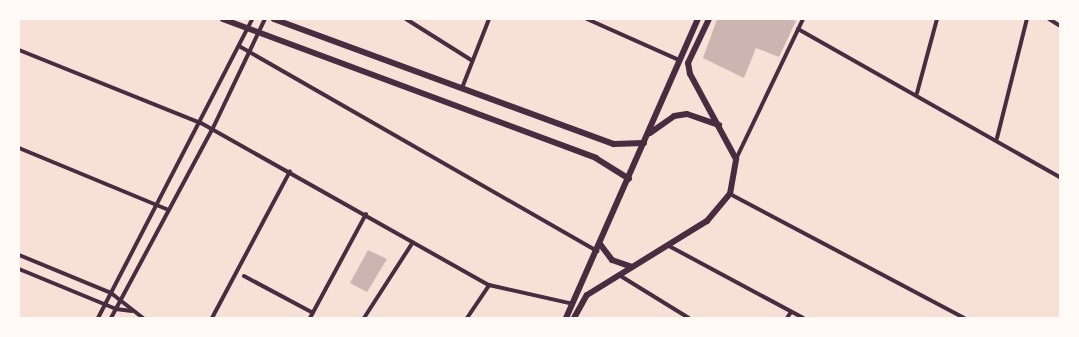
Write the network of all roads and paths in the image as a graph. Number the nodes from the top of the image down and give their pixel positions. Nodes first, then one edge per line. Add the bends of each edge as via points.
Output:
1 (223, 19) edge
2 (252, 19) edge
3 (266, 19) edge
4 (274, 19) edge
5 (406, 19) edge
6 (489, 19) edge
7 (587, 19) edge
8 (698, 19) edge
9 (709, 19) edge
10 (803, 19) edge
11 (937, 19) edge
12 (1027, 19) edge
13 (1049, 19) edge
14 (1056, 21) edge
15 (1060, 26) edge
16 (247, 29) junction
17 (798, 29) junction
18 (260, 34) junction
19 (239, 46) junction
20 (19, 50) edge
21 (251, 52) junction
22 (471, 60) junction
23 (679, 60) junction
24 (462, 88) junction
25 (917, 93) junction
26 (201, 123) junction
27 (719, 125) junction
28 (212, 130) junction
29 (648, 135) junction
30 (997, 138) junction
31 (644, 143) junction
32 (19, 148) edge
33 (736, 160) junction
34 (290, 171) junction
35 (1060, 176) edge
36 (629, 179) junction
37 (730, 194) junction
38 (158, 204) junction
39 (169, 210) junction
40 (366, 214) junction
41 (412, 242) junction
42 (600, 244) junction
43 (669, 246) junction
44 (597, 251) junction
45 (19, 255) edge
46 (632, 267) junction
47 (19, 269) edge
48 (618, 274) junction
49 (244, 276) dead end
50 (489, 285) junction
51 (111, 293) junction
52 (121, 298) junction
53 (105, 304) junction
54 (573, 304) junction
55 (116, 309) junction
56 (132, 311) junction
57 (791, 312) junction
58 (313, 313) junction
59 (98, 318) edge
60 (111, 318) edge
61 (143, 318) edge
62 (212, 318) edge
63 (310, 318) edge
64 (364, 318) edge
65 (467, 318) edge
66 (566, 318) edge
67 (574, 318) edge
68 (689, 318) edge
69 (787, 318) edge
70 (803, 318) edge
71 (964, 318) edge

1 - 16 street
2 - 16 street
3 - 18 street
4 - 24 street
5 - 22 street
6 - 22 street
7 - 23 street
8 - 23 main road
9 - 27 main road via 688,63 690,74
10 - 17 street
11 - 25 street
12 - 30 street
13 - 14 street
14 - 15 street
16 - 18 street
16 - 19 street
17 - 25 street
17 - 33 street
18 - 21 street
18 - 36 street via 596,158
19 - 21 street
19 - 26 street
20 - 26 street
21 - 28 street
21 - 44 street
22 - 24 street
23 - 29 main road
24 - 31 street via 614,144
25 - 30 street
26 - 28 street
26 - 38 street
27 - 29 main road via 687,114 662,122
27 - 33 main road
28 - 34 street
28 - 39 street
29 - 31 main road
30 - 35 street
31 - 36 main road
32 - 38 street
33 - 37 main road
34 - 40 street
34 - 62 street
36 - 42 main road
37 - 43 main road via 707,221
37 - 71 street
38 - 39 street
38 - 51 street
39 - 52 street
40 - 41 street
40 - 58 street
41 - 50 street
41 - 64 street
42 - 44 main road
42 - 46 main road via 612,260
43 - 46 main road
43 - 57 street
44 - 54 main road
45 - 51 street
46 - 48 main road
47 - 53 street
48 - 67 main road via 587,295
48 - 68 street
49 - 58 street
50 - 54 street
50 - 65 street
51 - 52 street
51 - 53 street
52 - 55 street
52 - 56 street
53 - 55 street
53 - 59 street
54 - 66 main road
55 - 56 street
55 - 60 street
56 - 61 street
57 - 69 street
57 - 70 street
58 - 63 street

